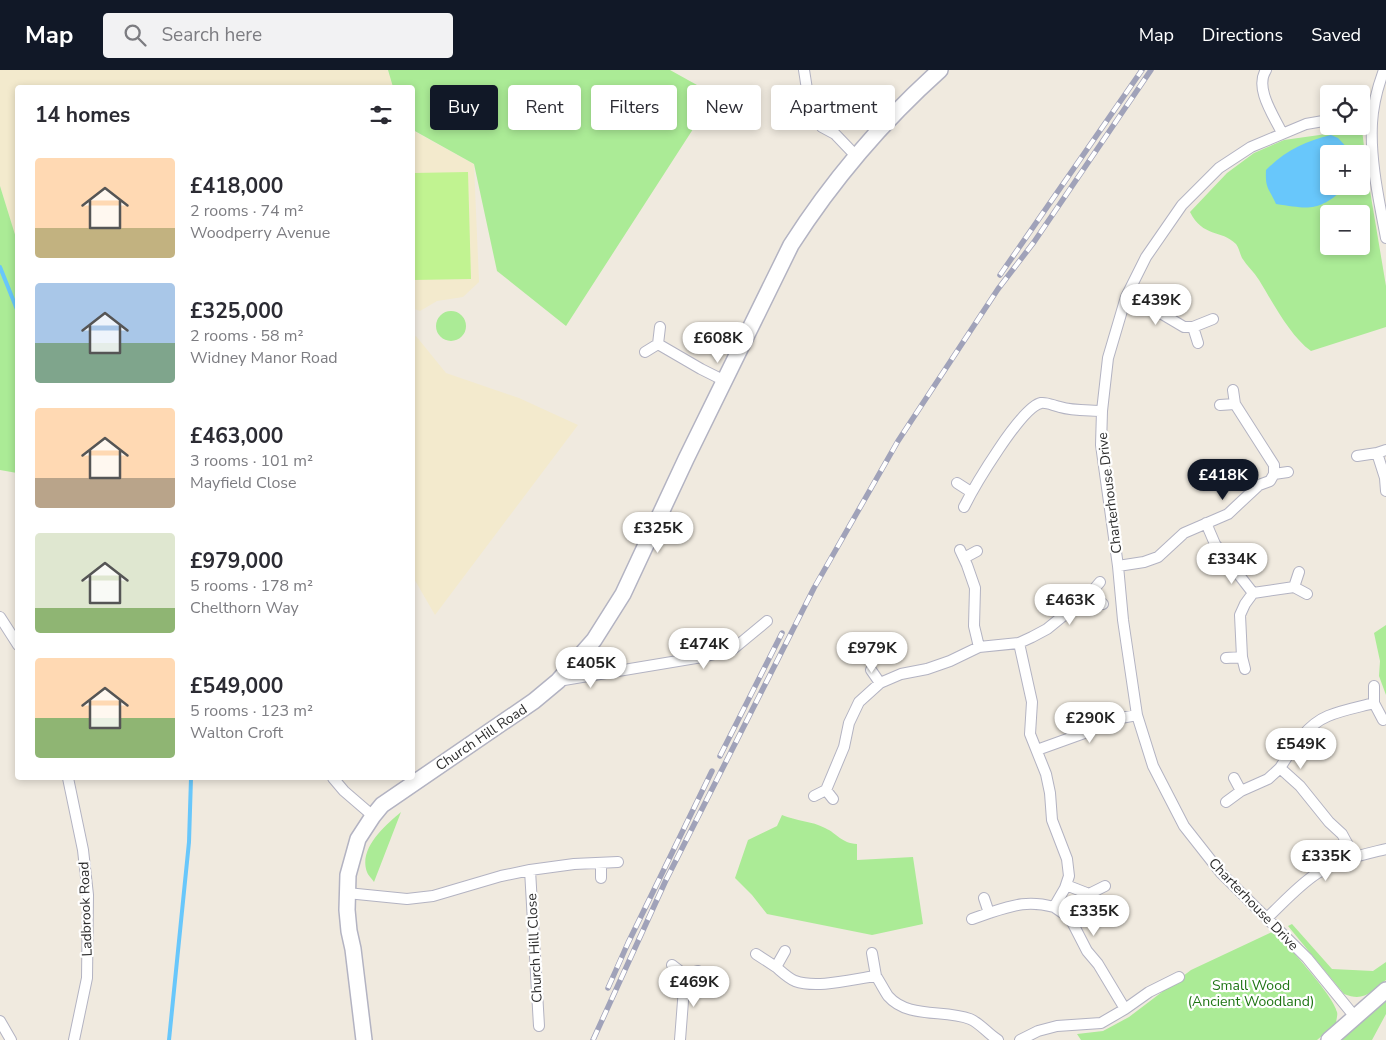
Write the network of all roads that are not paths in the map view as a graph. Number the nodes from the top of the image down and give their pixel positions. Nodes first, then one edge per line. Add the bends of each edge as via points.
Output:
1 (804, 70) edge
2 (940, 70) edge
3 (1266, 70) edge
4 (1384, 70) edge
5 (1370, 112) edge
6 (1320, 122) edge
7 (1282, 134) junction
8 (1369, 135) edge
9 (857, 157) junction
10 (1386, 233) edge
11 (1126, 297) junction
12 (1213, 319) dead end
13 (660, 327) dead end
14 (1193, 327) junction
15 (1198, 343) dead end
16 (658, 344) junction
17 (645, 352) dead end
18 (725, 381) junction
19 (1233, 390) dead end
20 (1235, 404) junction
21 (1220, 405) dead end
22 (1102, 411) junction
23 (1381, 451) edge
24 (1357, 456) dead end
25 (1288, 472) dead end
26 (1274, 474) junction
27 (956, 483) dead end
28 (1386, 491) edge
29 (971, 492) junction
30 (964, 507) dead end
31 (1206, 523) junction
32 (977, 551) dead end
33 (1118, 566) junction
34 (1299, 572) dead end
35 (1100, 582) dead end
36 (1294, 587) junction
37 (1253, 593) junction
38 (1090, 594) junction
39 (1307, 594) dead end
40 (1103, 604) dead end
41 (0, 617) edge
42 (766, 621) dead end
43 (15, 640) edge
44 (1020, 643) junction
45 (980, 647) junction
46 (1242, 657) junction
47 (1226, 658) dead end
48 (1245, 669) dead end
49 (871, 670) dead end
50 (558, 682) junction
51 (880, 683) junction
52 (1374, 686) dead end
53 (1374, 702) junction
54 (1138, 715) junction
55 (1383, 720) dead end
56 (1036, 750) junction
57 (1280, 768) junction
58 (1234, 778) dead end
59 (68, 780) edge
60 (335, 780) edge
61 (826, 790) junction
62 (1241, 791) junction
63 (814, 796) dead end
64 (834, 799) dead end
65 (1226, 802) dead end
66 (373, 816) junction
67 (1386, 849) edge
68 (1351, 858) junction
69 (618, 862) dead end
70 (601, 863) junction
71 (530, 870) junction
72 (601, 878) dead end
73 (1066, 885) junction
74 (1104, 886) dead end
75 (347, 893) junction
76 (984, 898) dead end
77 (1054, 907) junction
78 (989, 913) junction
79 (1267, 918) junction
80 (972, 919) dead end
81 (785, 951) dead end
82 (872, 953) dead end
83 (756, 954) dead end
84 (672, 965) dead end
85 (776, 967) junction
86 (698, 970) dead end
87 (684, 975) junction
88 (876, 976) junction
89 (1179, 977) dead end
90 (1386, 990) edge
91 (1125, 1009) junction
92 (1354, 1017) junction
93 (0, 1021) edge
94 (539, 1026) dead end
95 (11, 1040) edge
96 (74, 1040) edge
97 (364, 1040) edge
98 (680, 1040) edge
99 (998, 1040) edge
100 (1020, 1040) edge
101 (1329, 1040) edge

1 - 9 street via 812,115
2 - 9 street, Church Hill Road
3 - 7 street via 1262,76 1262,89
4 - 5 street
6 - 7 street, Charterhouse Drive
7 - 11 street, Charterhouse Drive via 1251,147 1219,168 1182,205 1146,257
8 - 10 street
9 - 18 street, Church Hill Road via 811,213 791,245
11 - 14 street via 1184,327
11 - 22 street, Charterhouse Drive via 1108,358
12 - 14 street
13 - 16 street
14 - 15 street
16 - 17 street
16 - 18 street
18 - 50 street, Church Hill Road via 623,594 594,640
19 - 20 street
20 - 21 street
20 - 26 street via 1274,465
22 - 29 street via 1061,408 1042,402 1033,406 1025,412
22 - 33 street, Charterhouse Drive via 1101,445
23 - 24 street
23 - 28 street
25 - 26 street
26 - 31 street via 1270,481 1259,485 1228,514
27 - 29 street
29 - 30 street
31 - 33 street via 1184,533 1158,557
31 - 37 street via 1215,544
32 - 45 street via 962,554 975,588 974,626
33 - 54 street, Charterhouse Drive
34 - 36 street
35 - 38 street
36 - 37 street
36 - 39 street
37 - 46 street via 1240,615
38 - 40 street
38 - 44 street via 1047,629
41 - 43 street
42 - 50 street via 732,650
44 - 45 street
44 - 56 street via 1032,702 1030,734
45 - 51 street via 950,661
46 - 47 street
46 - 48 street
49 - 51 street
50 - 66 street, Church Hill Road via 402,790
51 - 61 street via 859,702 848,722 844,747
52 - 53 street
53 - 55 street
53 - 57 street via 1327,717 1294,746
54 - 56 street via 1110,720
54 - 79 street, Charterhouse Drive via 1153,766 1184,826 1221,873
56 - 73 street via 1046,774 1052,820 1067,859 1069,876
57 - 62 street via 1268,779
57 - 68 street via 1342,834
58 - 62 street
59 - 96 street, Ladbrook Road via 83,850 88,896 87,978
60 - 66 street
61 - 63 street
61 - 64 street
62 - 65 street
66 - 75 street, Church Hill Road via 358,839 348,875
67 - 68 street
68 - 79 street via 1317,873
69 - 70 street
70 - 71 street
70 - 72 street
71 - 75 street via 433,896 406,899
71 - 94 street, Church Hill Close
73 - 74 street via 1089,894
73 - 77 street
75 - 97 street, Church Hill Road
76 - 78 street
77 - 78 street via 1038,903 1018,904
77 - 91 street via 1070,918 1087,952
78 - 80 street
79 - 92 street, Charterhouse Drive via 1307,958
81 - 85 street
82 - 88 street
83 - 85 street
84 - 87 street
85 - 88 street via 788,977 812,985
86 - 87 street
87 - 98 street
88 - 99 street via 899,1006 972,1020
89 - 91 street
90 - 92 street
91 - 100 street via 1101,1023 1057,1026
92 - 101 street
93 - 95 street

